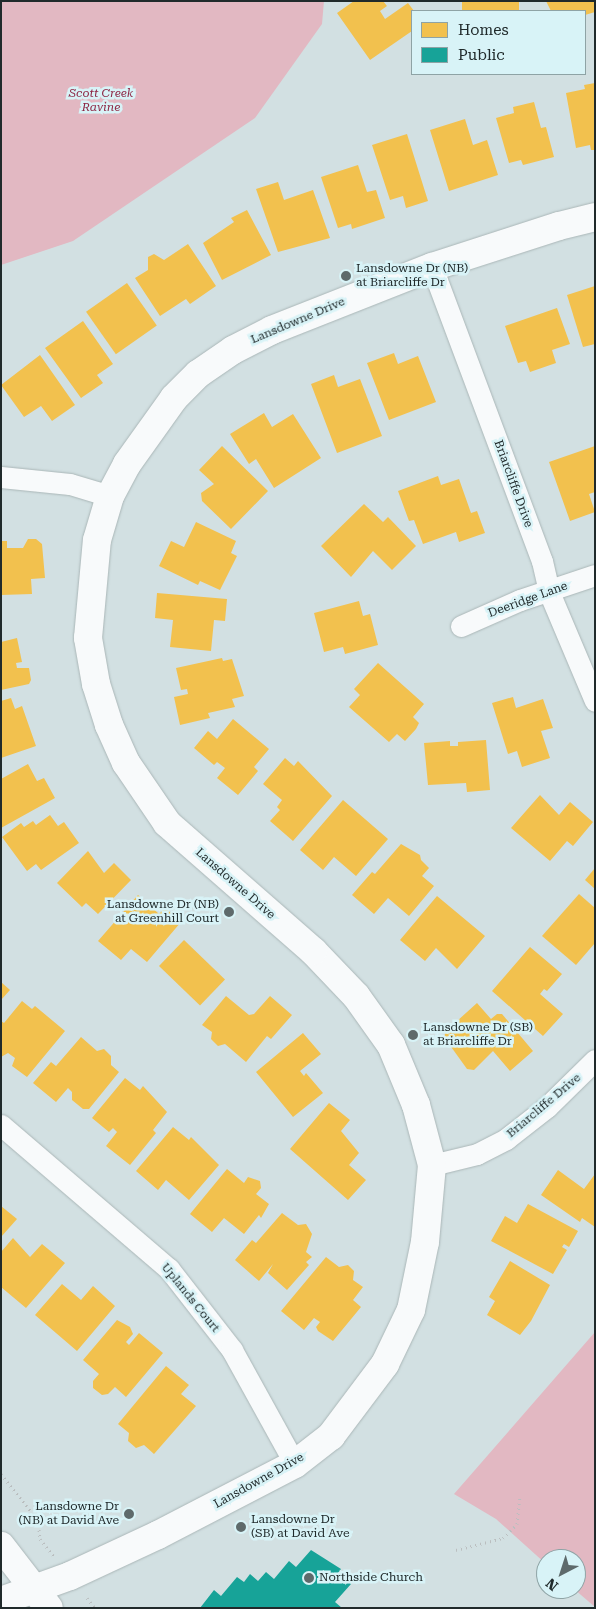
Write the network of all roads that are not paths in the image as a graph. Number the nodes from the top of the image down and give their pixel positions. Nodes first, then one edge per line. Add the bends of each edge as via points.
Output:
1 (595, 218) edge
2 (432, 267) junction
3 (1, 477) edge
4 (110, 496) junction
5 (595, 575) edge
6 (549, 592) junction
7 (461, 626) dead end
8 (595, 701) edge
9 (595, 1060) edge
10 (1, 1125) edge
11 (432, 1165) junction
12 (295, 1464) junction
13 (1, 1546) edge
14 (42, 1598) edge
15 (1, 1601) edge

1 - 2 street, Lansdowne Drive via 559,226
2 - 4 street, Lansdowne Drive via 272,330 219,360 174,398 127,464
2 - 6 street, Briarcliffe Drive via 542,561
3 - 4 street via 70,484
4 - 11 street, Lansdowne Drive via 97,540 88,638 96,684 126,763 167,823 313,950 356,996 391,1045 416,1105
5 - 6 street, Deeridge Lane
6 - 7 street, Deeridge Lane via 520,600
6 - 8 street, Briarcliffe Drive
9 - 11 street, Briarcliffe Drive via 547,1107 506,1139 477,1154
10 - 12 street, Uplands Court via 169,1269 232,1350
11 - 12 street, Lansdowne Drive via 425,1242 411,1310 385,1364 364,1396 331,1436
12 - 14 street, Lansdowne Drive
13 - 14 street
14 - 15 street, Lansdowne Drive

